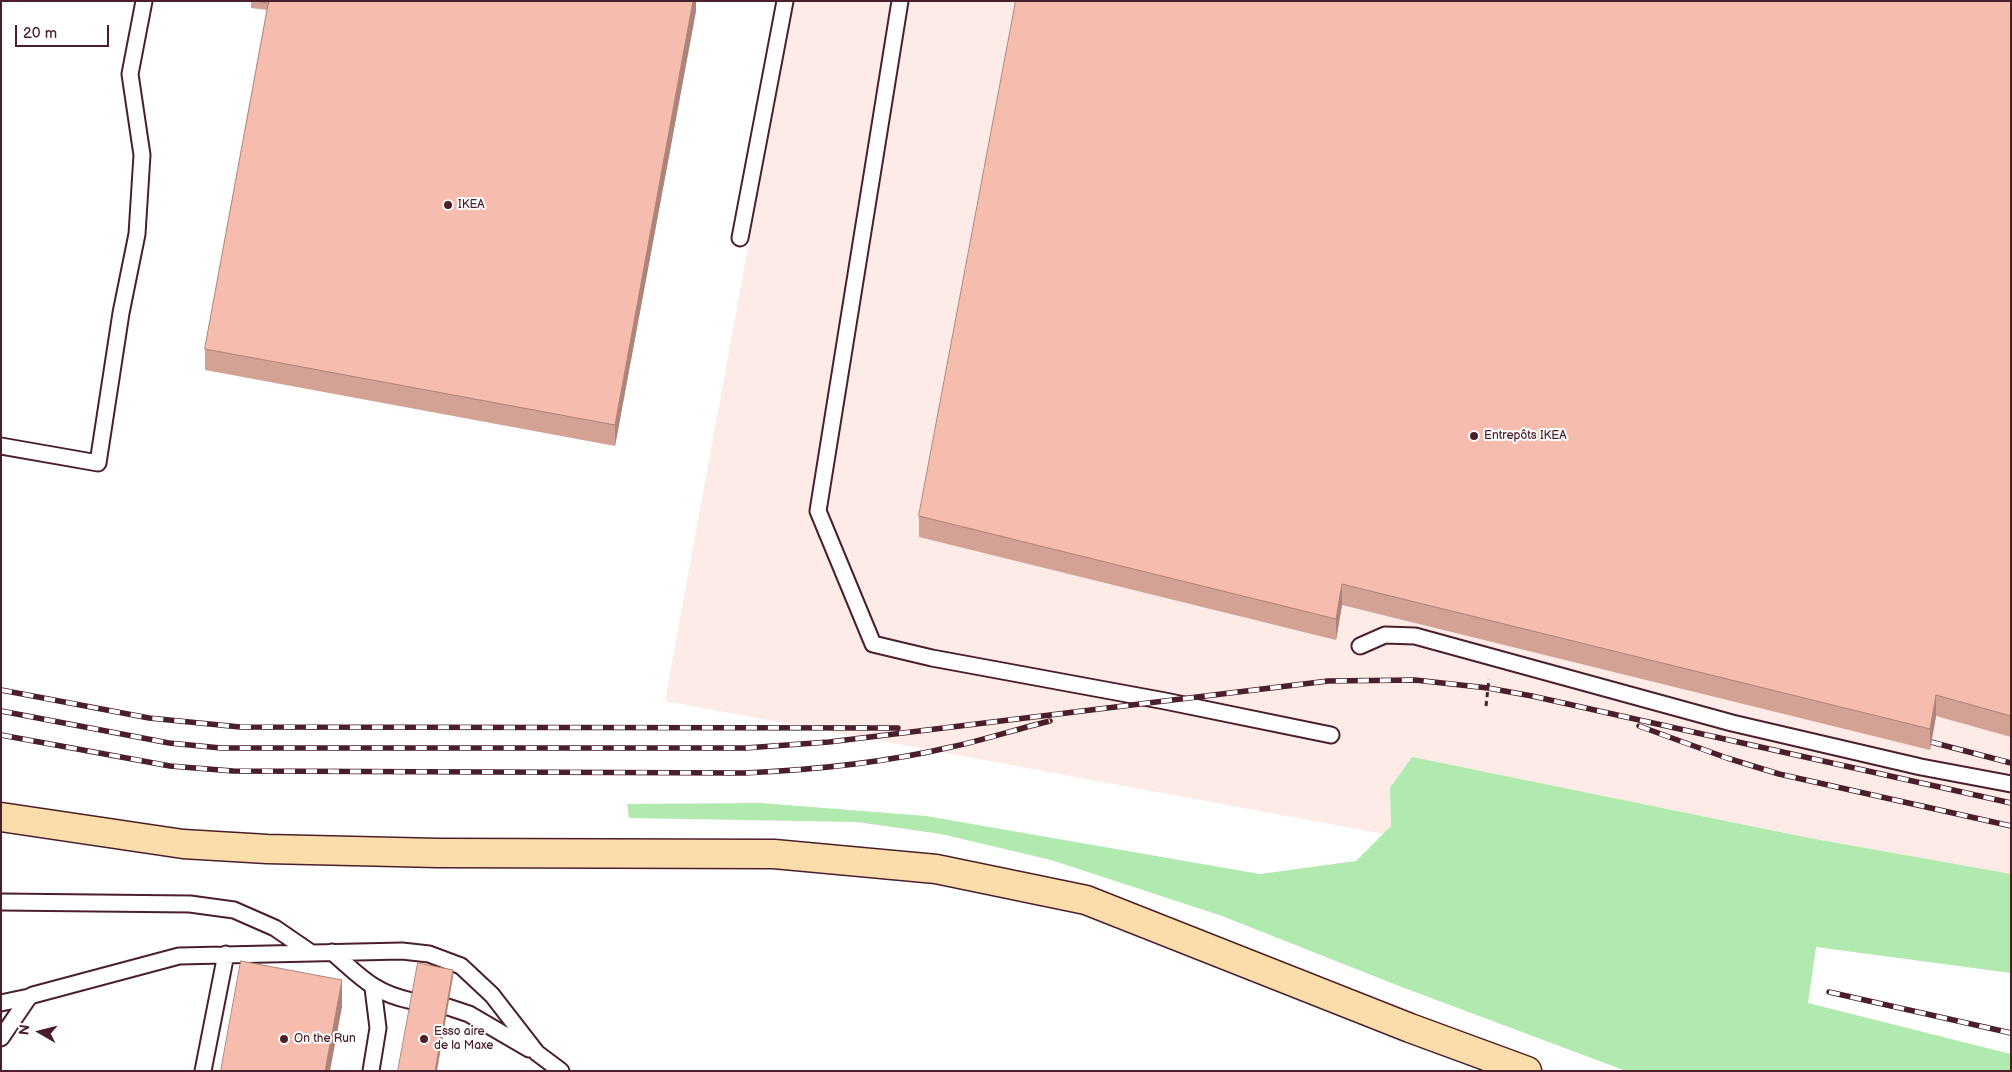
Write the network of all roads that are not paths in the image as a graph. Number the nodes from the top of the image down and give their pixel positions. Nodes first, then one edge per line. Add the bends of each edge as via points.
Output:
1 (144, 1) edge
2 (785, 1) edge
3 (900, 1) edge
4 (740, 238) dead end
5 (1, 446) edge
6 (1360, 646) dead end
7 (1331, 735) dead end
8 (2011, 784) edge
9 (1, 817) edge
10 (1, 902) edge
11 (310, 952) junction
12 (332, 952) junction
13 (226, 954) junction
14 (372, 988) junction
15 (29, 997) junction
16 (412, 1001) edge
17 (1, 1003) edge
18 (448, 1007) edge
19 (1, 1038) edge
20 (537, 1053) junction
21 (203, 1071) edge
22 (371, 1071) edge
23 (561, 1071) edge
24 (1527, 1071) edge

1 - 5 lane via 130,74 142,156 136,234 98,463
2 - 4 lane
3 - 7 lane via 818,511 873,644
6 - 8 lane via 1385,634 1415,636 1732,723 1921,767
9 - 24 highway via 183,844 267,849 774,854 936,869 1086,900
10 - 11 lane via 190,904 234,910 275,928
11 - 12 lane
11 - 13 lane
12 - 14 lane
12 - 20 lane via 402,951 429,954 461,966 492,995
13 - 15 lane via 179,956
13 - 21 lane
14 - 16 lane
14 - 22 lane via 378,1028
15 - 17 lane
15 - 19 lane
18 - 20 lane via 469,1014
20 - 23 lane

